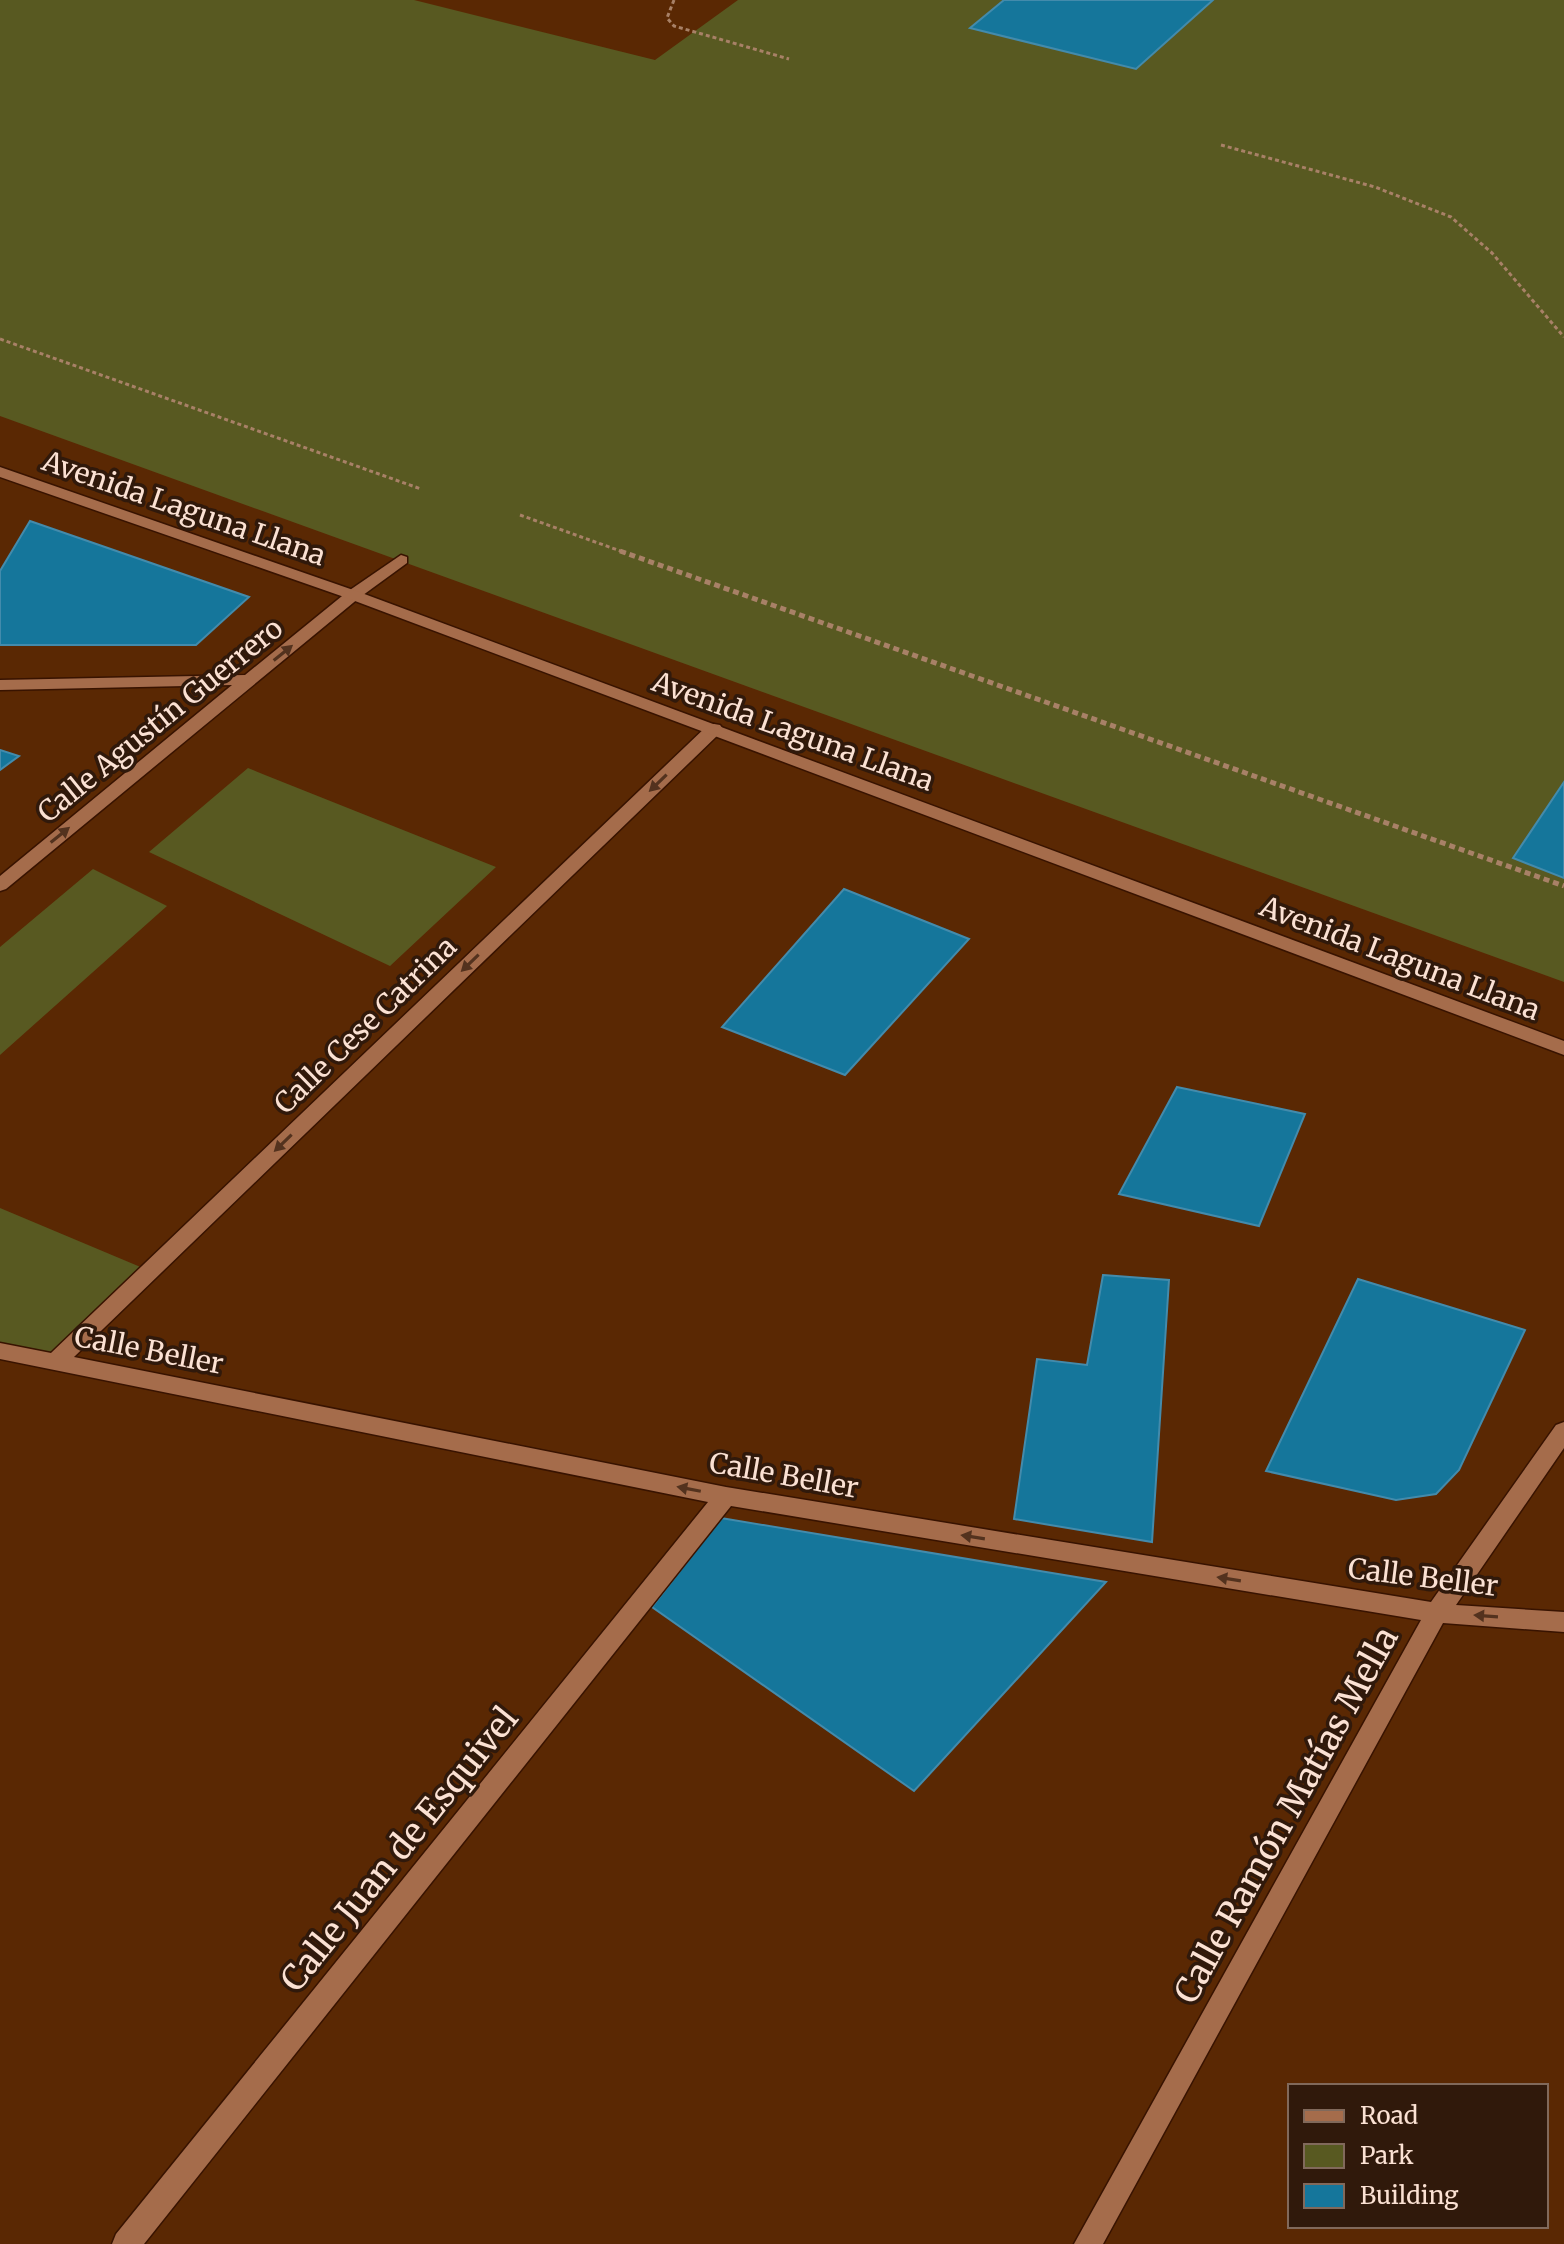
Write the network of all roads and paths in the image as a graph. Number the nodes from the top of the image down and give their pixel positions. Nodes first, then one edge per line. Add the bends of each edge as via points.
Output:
1 (674, 0) edge
2 (789, 59) dead end
3 (1221, 145) dead end
4 (1564, 337) edge
5 (0, 339) edge
6 (0, 472) edge
7 (421, 489) dead end
8 (520, 515) dead end
9 (401, 560) dead end
10 (353, 595) junction
11 (249, 680) junction
12 (0, 685) edge
13 (714, 729) junction
14 (0, 885) edge
15 (1564, 886) edge
16 (1564, 1048) edge
17 (0, 1351) edge
18 (55, 1362) junction
19 (1564, 1431) edge
20 (726, 1496) junction
21 (1437, 1613) junction
22 (1564, 1622) edge
23 (126, 2244) edge
24 (1088, 2244) edge

1 - 2 path via 667,18 674,26
3 - 4 path via 1375,187 1451,217 1492,253
5 - 7 path
6 - 10 street, Avenida Laguna Llana
8 - 15 path
9 - 10 street, Calle Agustín Guerrero
11 -> 10 street, Calle Agustín Guerrero
10 - 13 street, Avenida Laguna Llana
11 - 12 street
14 -> 11 street, Calle Agustín Guerrero
13 - 16 street, Avenida Laguna Llana
13 -> 18 street, Calle Cese Catrina
17 - 18 street, Calle Beller
20 -> 18 street, Calle Beller
19 - 21 street, Calle Ramón Matías Mella
21 -> 20 street, Calle Beller
20 - 23 street, Calle Juan de Esquivel
22 -> 21 street, Calle Beller
21 - 24 street, Calle Ramón Matías Mella

